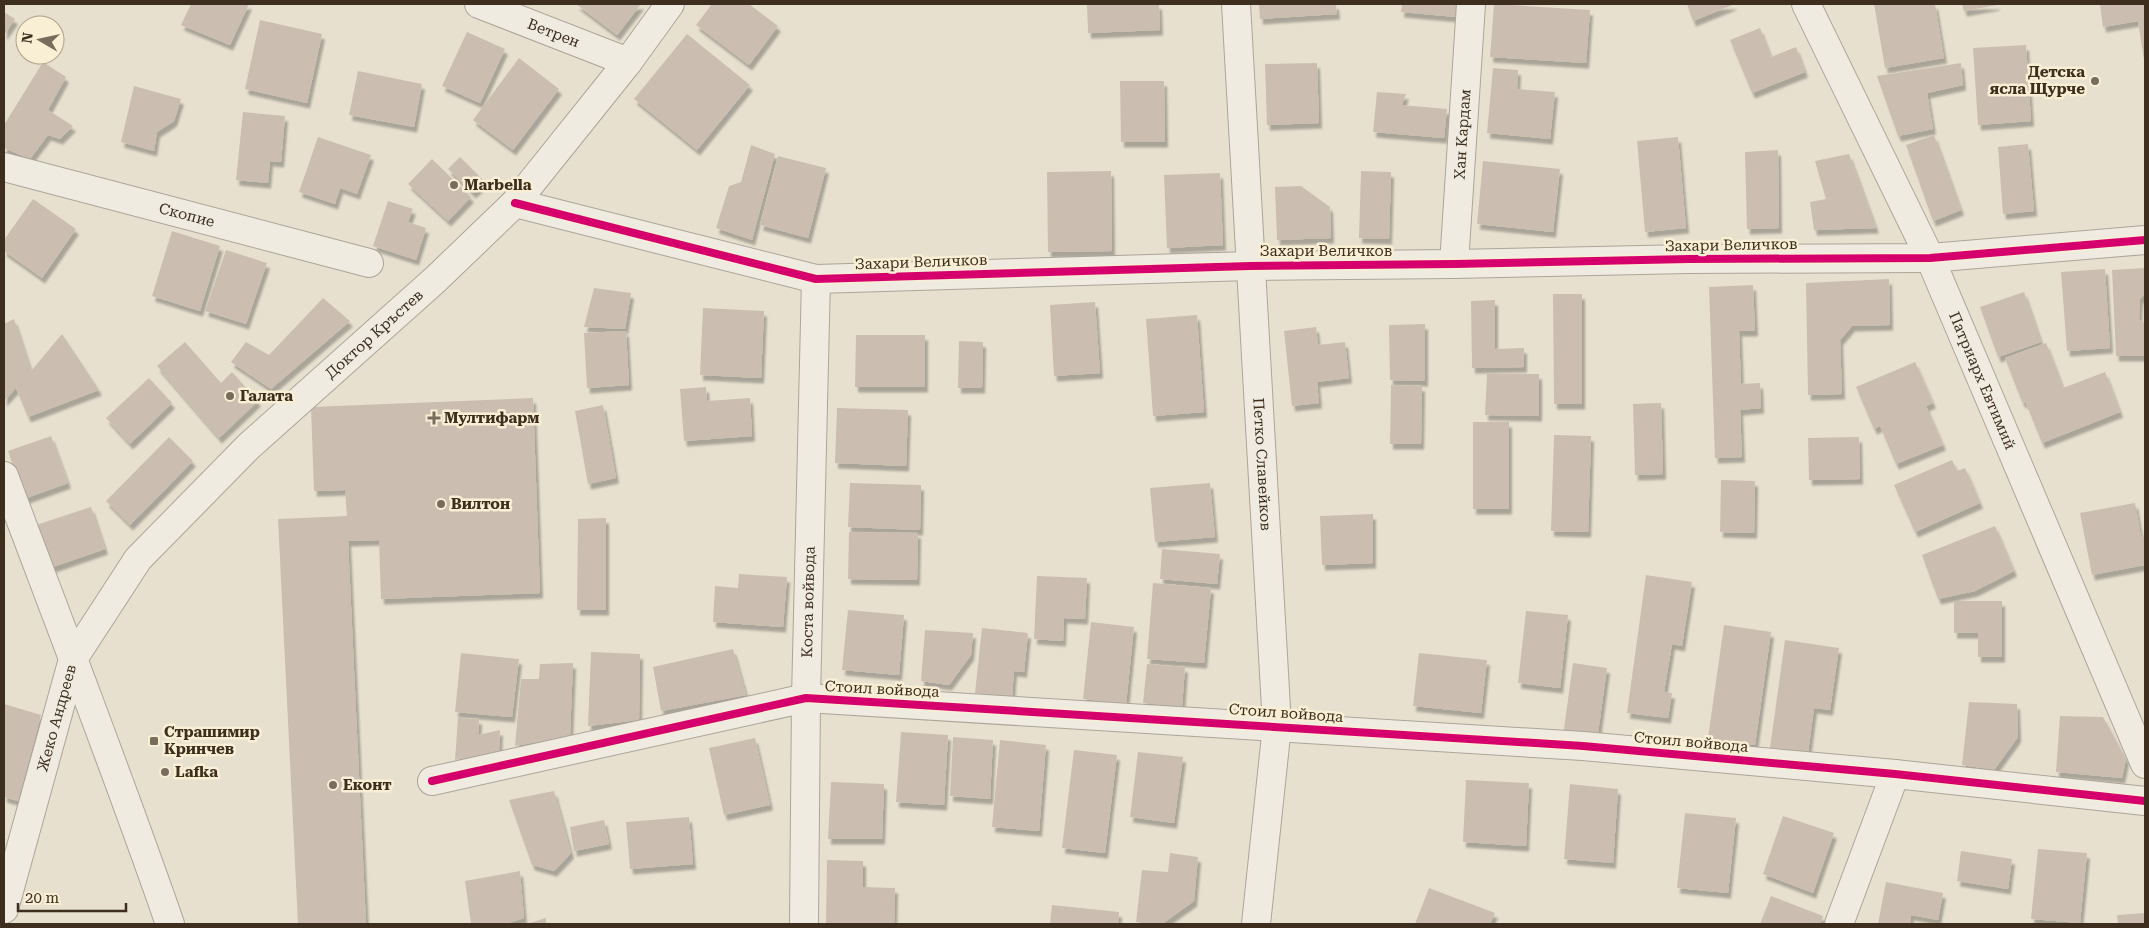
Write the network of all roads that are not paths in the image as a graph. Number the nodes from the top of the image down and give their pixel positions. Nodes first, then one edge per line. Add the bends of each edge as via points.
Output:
1 (479, 4) edge
2 (670, 4) edge
3 (1236, 4) edge
4 (1471, 4) edge
5 (1806, 4) edge
6 (628, 62) junction
7 (4, 167) edge
8 (515, 203) junction
9 (2145, 240) edge
10 (1930, 258) junction
11 (368, 263) dead end
12 (1454, 264) junction
13 (1250, 266) junction
14 (816, 279) junction
15 (4, 476) edge
16 (73, 659) junction
17 (806, 698) junction
18 (1277, 726) junction
19 (2145, 764) edge
20 (1895, 774) junction
21 (432, 781) dead end
22 (2145, 801) edge
23 (4, 908) edge
24 (170, 924) edge
25 (804, 924) edge
26 (1256, 924) edge
27 (1839, 924) edge

1 - 6 street, Ветрен
2 - 6 street, Доктор Кръстев
3 - 13 street, Петко Славейков
4 - 12 street, Хан Кардам
5 - 10 street, Патриарх Евтимий
6 - 8 street, Доктор Кръстев
7 - 11 street, Скопие
8 - 14 street, Захари Величков
8 - 16 street, Доктор Кръстев via 436,279 249,446 138,559
9 - 10 street, Захари Величков
10 - 12 street, Захари Величков
10 - 19 street, Патриарх Евтимий
12 - 13 street, Захари Величков
13 - 14 street, Захари Величков
13 - 18 street, Петко Славейков
14 - 17 street, Коста войвода
15 - 16 street, Жеко Андреев
16 - 23 street, Жеко Андреев
16 - 24 street
17 - 18 street, Стоил войвода
17 - 21 street, Стоил войвода
17 - 25 street, Коста войвода
18 - 20 street, Стоил войвода via 1593,747
18 - 26 street, Петко Славейков
20 - 22 street, Стоил войвода
20 - 27 street

